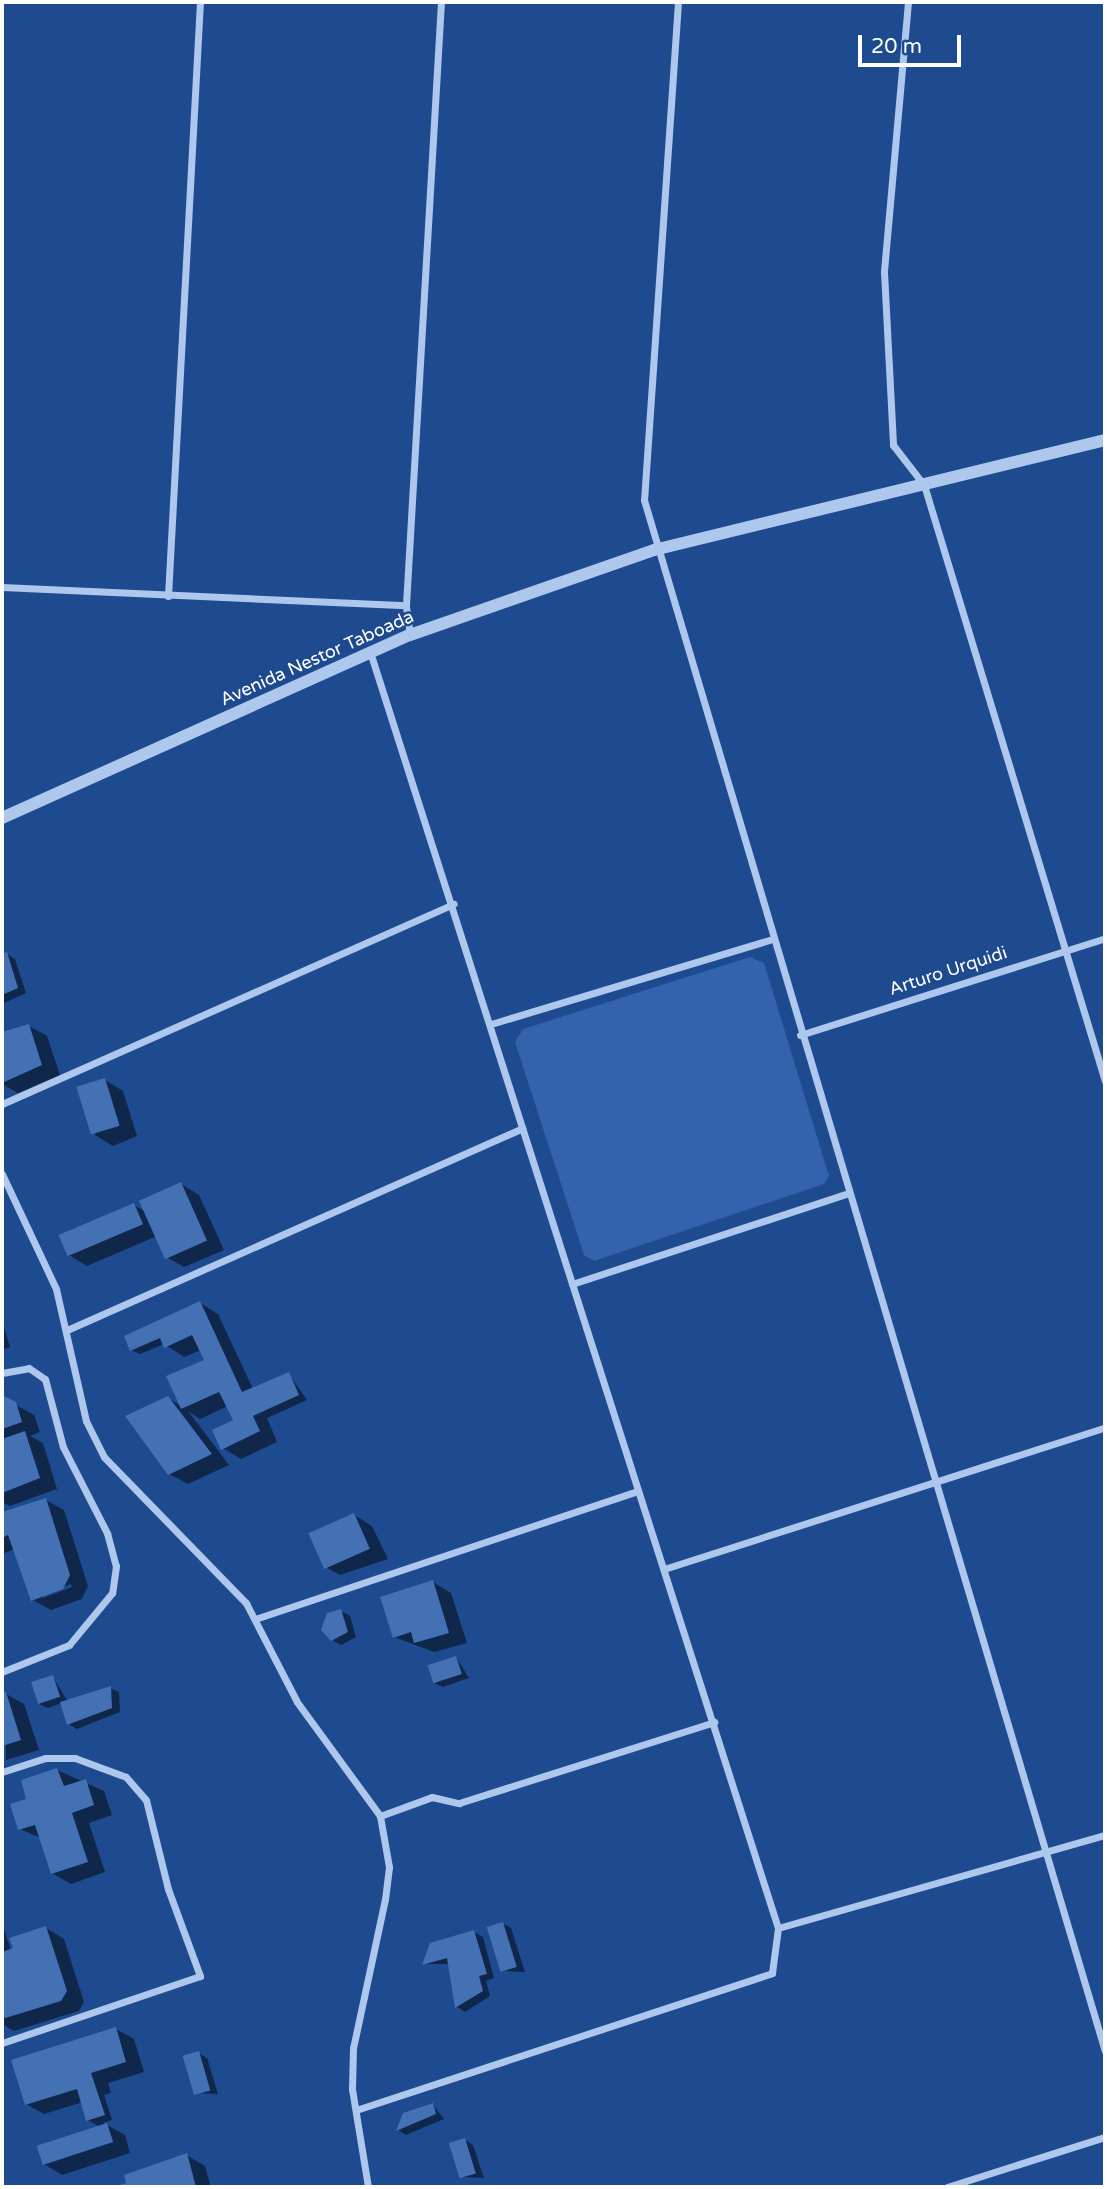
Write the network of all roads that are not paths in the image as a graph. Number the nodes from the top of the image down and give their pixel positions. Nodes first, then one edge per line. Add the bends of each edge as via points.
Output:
1 (200, 2) edge
2 (441, 2) edge
3 (678, 2) edge
4 (908, 2) edge
5 (1105, 440) edge
6 (924, 485) junction
7 (654, 550) junction
8 (2, 587) edge
9 (168, 596) junction
10 (407, 605) junction
11 (410, 635) junction
12 (370, 652) junction
13 (2, 818) edge
14 (454, 904) junction
15 (1105, 938) edge
16 (773, 939) junction
17 (1064, 951) junction
18 (491, 1024) junction
19 (800, 1035) junction
20 (1105, 1081) edge
21 (2, 1104) edge
22 (522, 1128) junction
23 (2, 1174) edge
24 (848, 1193) junction
25 (572, 1284) junction
26 (66, 1330) junction
27 (2, 1373) edge
28 (1105, 1427) edge
29 (935, 1483) junction
30 (638, 1491) junction
31 (664, 1569) junction
32 (255, 1619) junction
33 (2, 1672) edge
34 (714, 1722) junction
35 (2, 1772) edge
36 (380, 1816) junction
37 (1105, 1835) edge
38 (1046, 1853) junction
39 (779, 1928) junction
40 (2, 2043) edge
41 (1105, 2051) edge
42 (356, 2110) junction
43 (1105, 2137) edge
44 (369, 2187) edge
45 (947, 2187) edge

1 - 9 street
2 - 10 street
3 - 7 street via 644,500
4 - 6 street via 884,272 893,445
5 - 6 street, Avenida Nestor Taboada
6 - 7 street, Avenida Nestor Taboada
6 - 17 street
7 - 11 street, Avenida Nestor Taboada
7 - 16 street
8 - 9 street
9 - 10 street
10 - 11 street
11 - 12 street, Avenida Nestor Taboada
12 - 13 street, Avenida Nestor Taboada
12 - 14 street
14 - 18 street
14 - 21 street
15 - 17 street, Arturo Urquidi
16 - 18 street
16 - 19 street
17 - 19 street, Arturo Urquidi
17 - 20 street
18 - 22 street
19 - 24 street
22 - 25 street
22 - 26 street
23 - 26 street via 56,1289
24 - 25 street
24 - 29 street
25 - 30 street
26 - 32 street via 86,1421 104,1457 221,1573
27 - 33 street via 29,1368 50,1388 63,1447 102,1521 116,1566 112,1593 76,1637 38,1662
28 - 29 street
29 - 31 street
29 - 38 street
30 - 31 street
30 - 32 street
31 - 34 street
32 - 36 street via 297,1702
34 - 36 street via 459,1803 432,1797
34 - 39 street
35 - 40 street via 45,1758 75,1758 126,1777 146,1800 200,1976
36 - 42 street via 389,1867 356,2027
37 - 38 street
38 - 39 street
38 - 41 street
39 - 42 street via 772,1972
42 - 44 street
43 - 45 street

